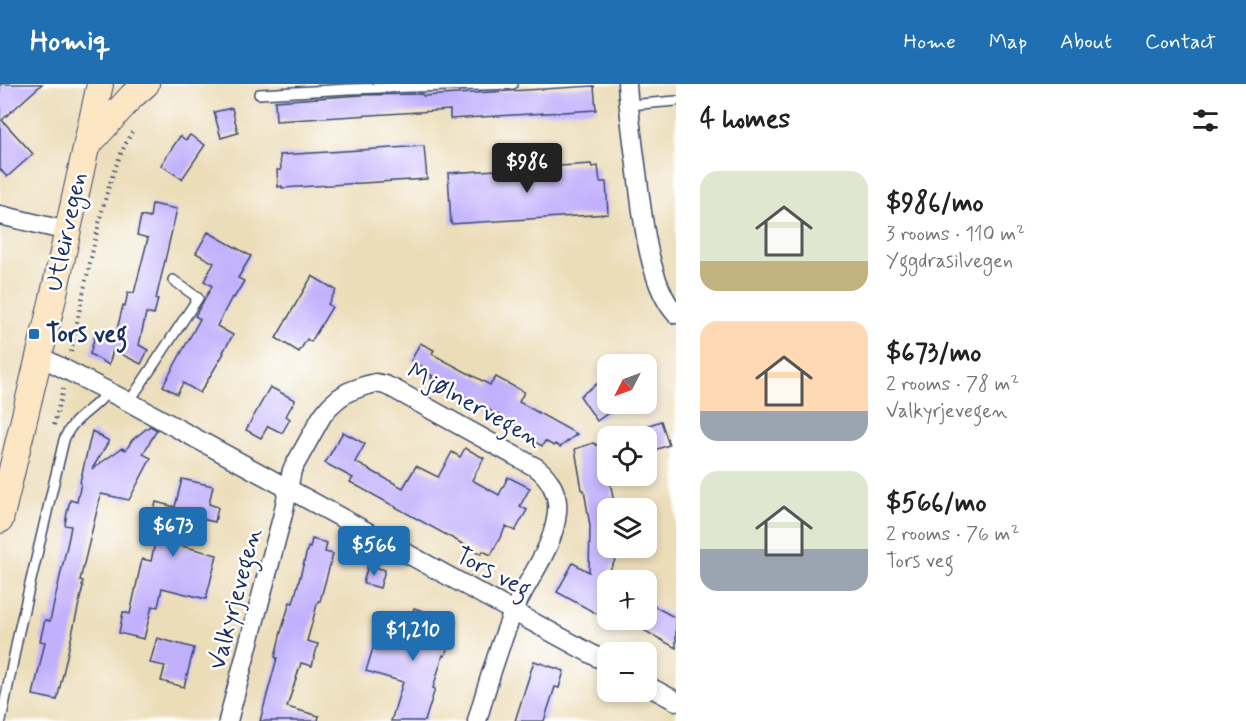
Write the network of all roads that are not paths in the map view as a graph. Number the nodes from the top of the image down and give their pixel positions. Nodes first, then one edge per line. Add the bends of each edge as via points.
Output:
1 (100, 84) edge
2 (146, 84) edge
3 (513, 84) edge
4 (627, 84) edge
5 (259, 94) dead end
6 (676, 101) edge
7 (628, 105) junction
8 (85, 148) junction
9 (0, 215) edge
10 (67, 231) junction
11 (173, 280) dead end
12 (676, 314) edge
13 (39, 356) junction
14 (108, 391) junction
15 (129, 402) junction
16 (288, 490) junction
17 (0, 520) edge
18 (514, 611) junction
19 (597, 657) edge
20 (657, 691) edge
21 (676, 701) edge
22 (1, 721) edge
23 (228, 721) edge
24 (477, 721) edge

1 - 8 main road, Utleirvegen
2 - 8 main road
3 - 5 lane
4 - 7 street
6 - 7 lane
7 - 12 street via 646,233 659,287
8 - 10 main road, Utleirvegen
9 - 10 street
10 - 13 main road, Utleirvegen
11 - 15 lane via 198,298
13 - 14 street, Tors veg
13 - 17 main road, Utleirvegen
14 - 15 street, Tors veg
14 - 22 lane via 72,424 64,440
15 - 16 street, Tors veg
16 - 18 street, Tors veg
16 - 18 street, Mjølnervegen via 292,470 322,416 348,392 376,383 385,385 452,420 537,468 555,493 558,511 553,531
16 - 23 street, Valkyrjevegen
18 - 19 street, Tors veg
18 - 24 street, Mjølnervegen
20 - 21 street

